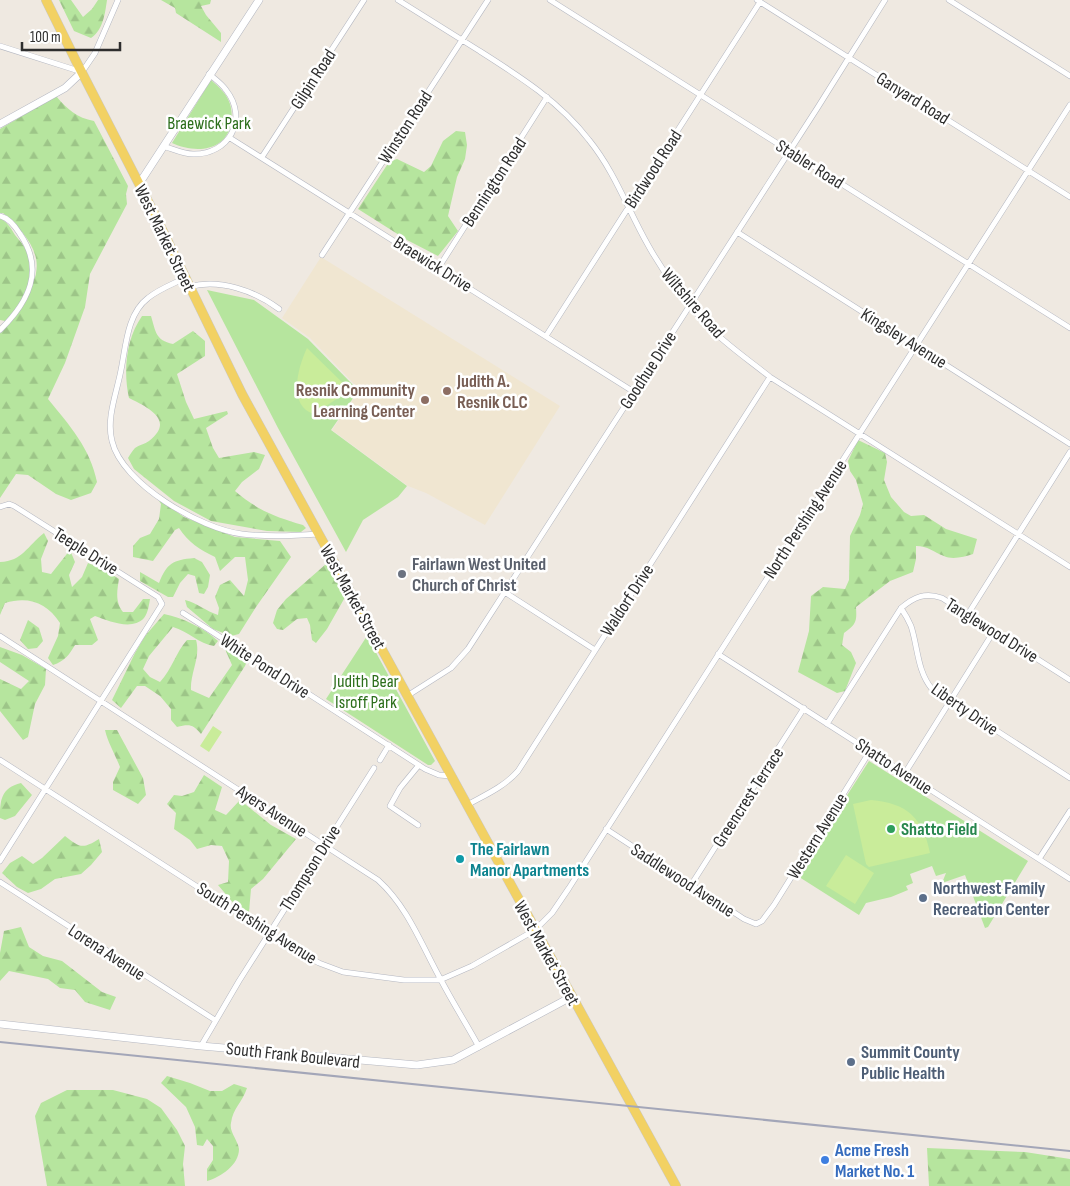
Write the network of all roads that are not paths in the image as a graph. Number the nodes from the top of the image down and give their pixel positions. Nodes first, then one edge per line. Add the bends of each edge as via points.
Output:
1 (46, 0) edge
2 (118, 0) edge
3 (259, 0) edge
4 (364, 0) edge
5 (398, 0) edge
6 (488, 0) edge
7 (550, 0) edge
8 (885, 0) edge
9 (949, 0) edge
10 (758, 1) edge
11 (461, 40) junction
12 (0, 46) edge
13 (849, 58) junction
14 (82, 72) junction
15 (209, 74) junction
16 (1070, 76) edge
17 (701, 95) junction
18 (548, 96) junction
19 (1070, 104) edge
20 (0, 124) edge
21 (230, 138) junction
22 (164, 146) junction
23 (790, 151) junction
24 (262, 157) junction
25 (1028, 171) junction
26 (139, 184) junction
27 (1070, 197) edge
28 (629, 207) junction
29 (350, 212) junction
30 (0, 216) edge
31 (737, 232) junction
32 (322, 255) dead end
33 (969, 263) junction
34 (439, 267) junction
35 (185, 278) junction
36 (189, 288) junction
37 (690, 305) junction
38 (279, 309) dead end
39 (1070, 328) edge
40 (0, 330) edge
41 (546, 336) junction
42 (916, 346) junction
43 (770, 377) junction
44 (634, 392) junction
45 (860, 433) junction
46 (1070, 444) edge
47 (1070, 452) edge
48 (0, 508) edge
49 (318, 534) junction
50 (1018, 534) junction
51 (1070, 567) edge
52 (506, 592) junction
53 (901, 608) junction
54 (183, 613) dead end
55 (968, 614) junction
56 (994, 631) junction
57 (0, 636) edge
58 (595, 650) junction
59 (718, 654) junction
60 (1070, 680) edge
61 (407, 696) junction
62 (101, 700) junction
63 (950, 701) junction
64 (804, 708) junction
65 (827, 724) junction
66 (389, 745) junction
67 (870, 751) junction
68 (0, 760) edge
69 (380, 760) dead end
70 (419, 765) junction
71 (374, 768) dead end
72 (905, 773) junction
73 (451, 776) junction
74 (1070, 778) edge
75 (45, 788) junction
76 (467, 805) junction
77 (1070, 811) edge
78 (418, 825) dead end
79 (606, 830) junction
80 (325, 845) junction
81 (1039, 859) junction
82 (0, 860) edge
83 (1070, 879) edge
84 (0, 882) edge
85 (691, 885) junction
86 (762, 921) joint
87 (535, 930) junction
88 (270, 933) junction
89 (440, 980) junction
90 (571, 997) junction
91 (215, 1020) junction
92 (0, 1024) edge
93 (201, 1046) junction
94 (479, 1047) junction
95 (676, 1186) edge

1 - 14 main road, West Market Street
2 - 14 street
3 - 15 street
4 - 24 street, Gilpin Road
5 - 11 street, Wiltshire Road
6 - 11 street, Winston Road
7 - 17 street, Stabler Road
8 - 13 street, Goodhue Drive
9 - 16 street
10 - 13 street, Ganyard Road
10 - 17 street, Birdwood Road
11 - 18 street, Wiltshire Road
11 - 29 street, Winston Road
12 - 14 street
13 - 23 street, Goodhue Drive
13 - 25 street, Ganyard Road
14 - 20 street via 65,88
14 - 26 main road, West Market Street
15 - 21 street via 226,90 234,106
15 - 22 street
17 - 23 street, Stabler Road
17 - 28 street, Birdwood Road
18 - 28 street, Wiltshire Road via 601,156
18 - 34 street, Bennington Road
19 - 25 street, North Pershing Avenue
21 - 22 street via 217,149 203,154 186,154
21 - 24 street, Braewick Drive
22 - 26 street
23 - 31 street, Goodhue Drive
23 - 33 street, Stabler Road
24 - 29 street, Braewick Drive
25 - 27 street, Ganyard Road
25 - 33 street, North Pershing Avenue
26 - 35 main road, West Market Street
28 - 37 street, Wiltshire Road via 647,244
28 - 41 street, Birdwood Road
29 - 32 street, Winston Road
29 - 34 street, Braewick Drive
30 - 40 street via 14,226 26,243 33,271 21,304
31 - 37 street, Goodhue Drive
31 - 42 street, Kingsley Avenue
33 - 39 street, Stabler Road
33 - 42 street, North Pershing Avenue
34 - 41 street, Braewick Drive
35 - 36 main road, West Market Street
35 - 49 street via 146,299 130,325 111,422 111,439 118,456 150,491 207,524 241,534
36 - 38 street via 205,283 227,286 252,294
36 - 49 main road, West Market Street
37 - 43 street, Wiltshire Road via 706,324
37 - 44 street, Goodhue Drive
41 - 44 street, Braewick Drive
42 - 45 street, North Pershing Avenue
42 - 46 street, Kingsley Avenue
43 - 45 street, Wiltshire Road
43 - 58 street, Waldorf Drive
44 - 52 street, Goodhue Drive
45 - 50 street, Wiltshire Road
45 - 59 street, North Pershing Avenue
47 - 50 street
48 - 62 street, Teeple Drive via 10,504 160,599 160,606
49 - 61 main road, West Market Street
50 - 51 street, Wiltshire Road
50 - 55 street
52 - 58 street
52 - 61 street, Goodhue Drive via 459,662
53 - 55 street, Tanglewood Drive via 911,600 929,595 942,598
53 - 63 street, Liberty Drive via 910,626 926,680
53 - 65 street, Tanglewood Drive
54 - 66 street, White Pond Drive
55 - 56 street, Tanglewood Drive
56 - 60 street, Tanglewood Drive
56 - 63 street
57 - 62 street, Ayers Avenue
58 - 76 street, Waldorf Drive via 518,771 496,789
59 - 64 street, Shatto Avenue
59 - 79 street, North Pershing Avenue
61 - 73 main road, West Market Street
62 - 75 street
62 - 80 street, Ayers Avenue
63 - 72 street
63 - 74 street, Liberty Drive
64 - 65 street, Shatto Avenue
64 - 85 street, Greencrest Terrace
65 - 67 street, Shatto Avenue
66 - 69 street
66 - 70 street, White Pond Drive
67 - 72 street, Shatto Avenue
67 - 86 street, Western Avenue
68 - 75 street, South Pershing Avenue
70 - 73 street, White Pond Drive via 439,775
70 - 78 street via 390,806
71 - 80 street, Thompson Drive
72 - 81 street, Shatto Avenue
73 - 76 main road, West Market Street
75 - 82 street
75 - 88 street, South Pershing Avenue
76 - 87 main road, West Market Street
77 - 81 street
79 - 85 street, Saddlewood Avenue
79 - 87 street, North Pershing Avenue via 552,913
80 - 88 street, Thompson Drive
80 - 89 street, Ayers Avenue via 370,874 392,894
81 - 83 street, Shatto Avenue
84 - 91 street, Lorena Avenue
85 - 86 street, Saddlewood Avenue via 748,921 756,924
87 - 89 street, South Pershing Avenue via 472,966
87 - 90 main road, West Market Street
88 - 89 street, South Pershing Avenue via 319,963 343,972 404,980
88 - 91 street, Thompson Drive
89 - 94 street, Ayers Avenue
90 - 94 street, South Frank Boulevard
90 - 95 main road, West Market Street
91 - 93 street, Thompson Drive
92 - 93 street, South Frank Boulevard
93 - 94 street, South Frank Boulevard via 417,1065 453,1060

